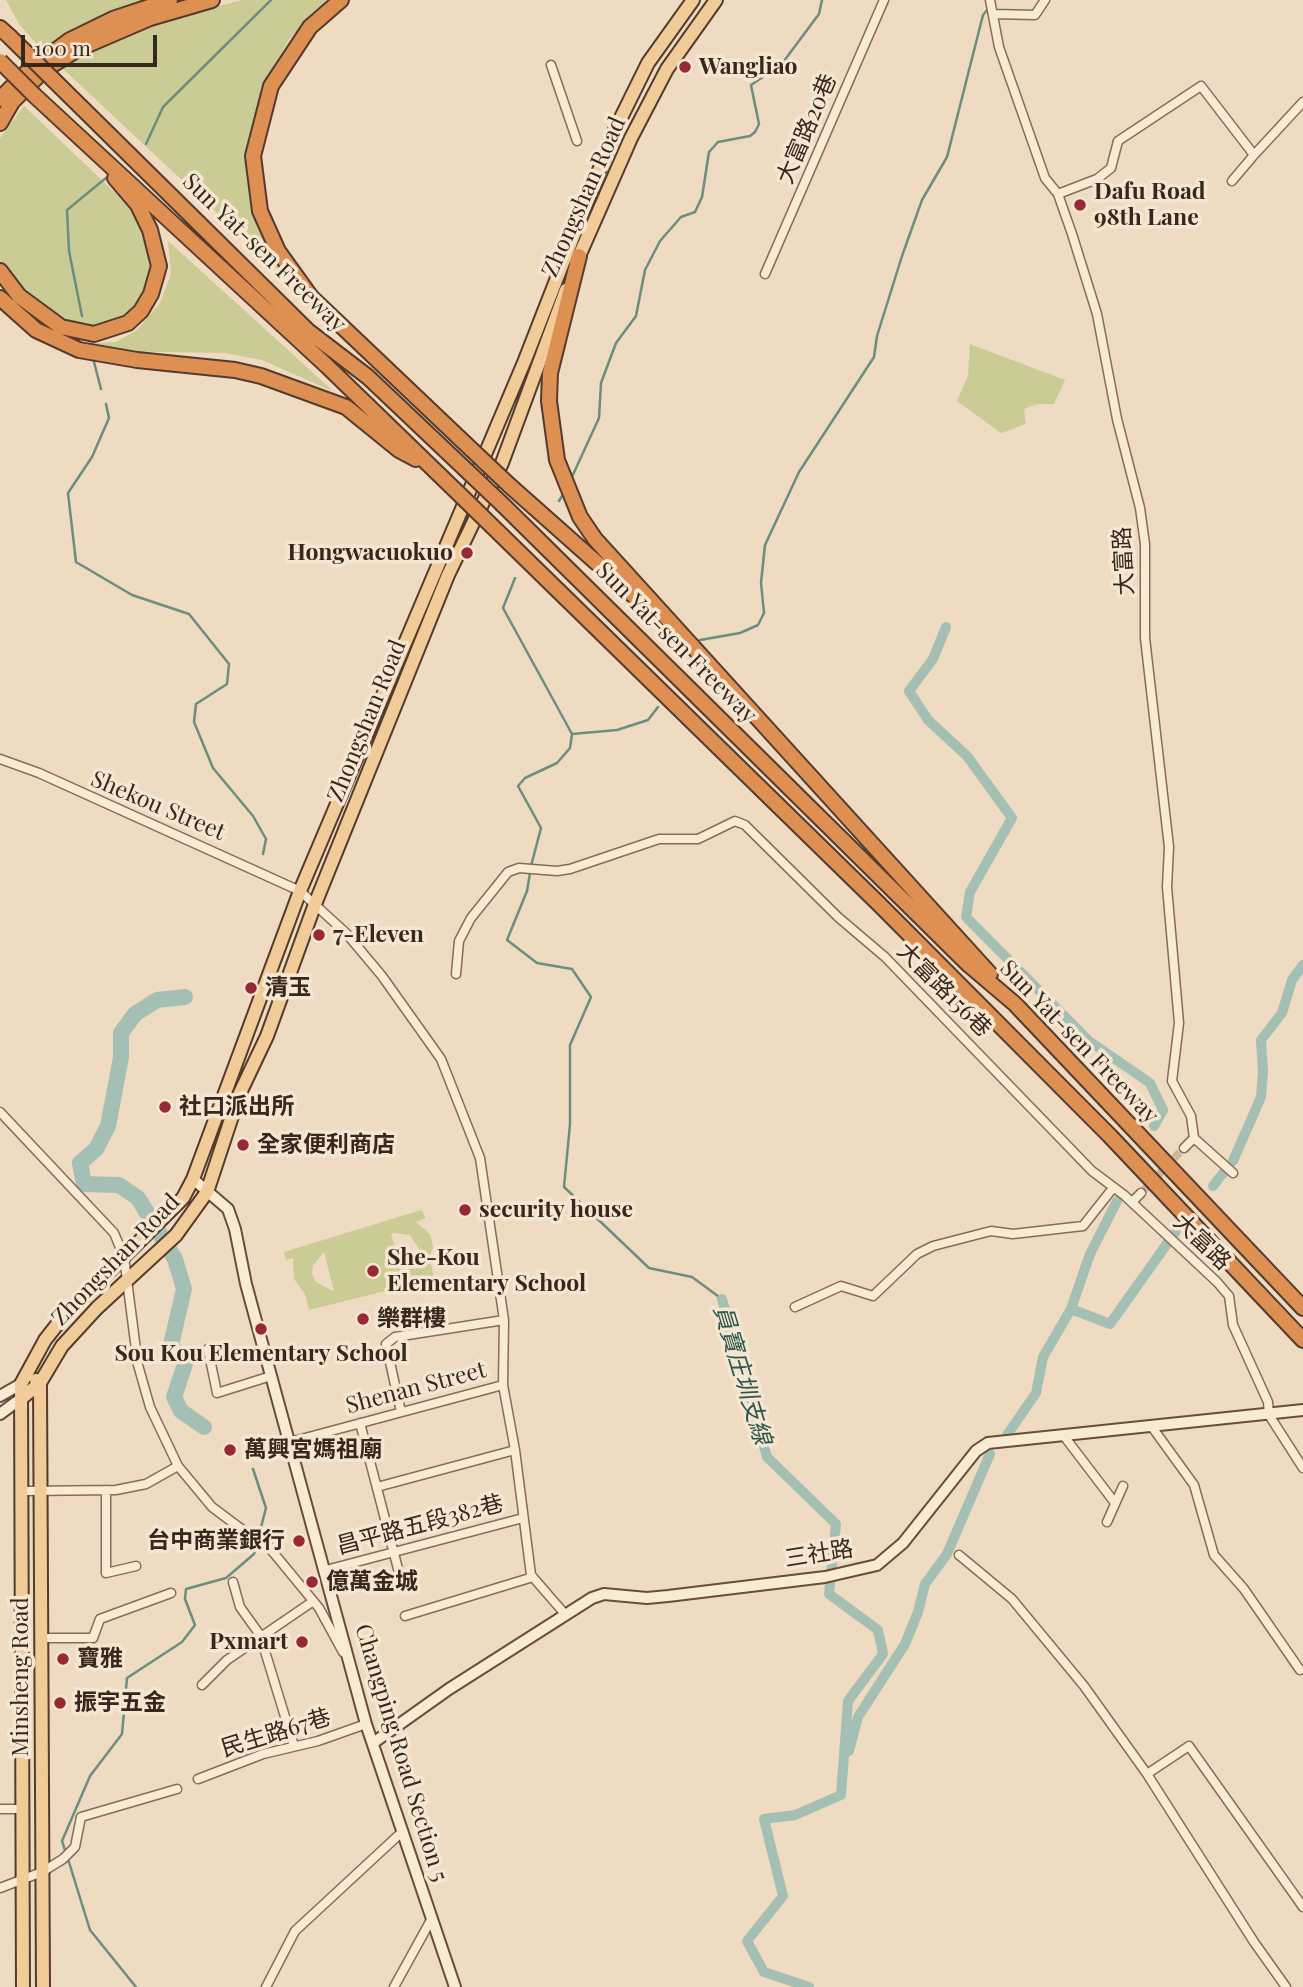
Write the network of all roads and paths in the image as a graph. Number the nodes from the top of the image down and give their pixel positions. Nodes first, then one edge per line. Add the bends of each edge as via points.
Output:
1 (170, 0) edge
2 (212, 0) edge
3 (341, 0) edge
4 (693, 0) edge
5 (716, 0) edge
6 (884, 0) edge
7 (990, 0) edge
8 (1045, 0) edge
9 (994, 14) junction
10 (5, 32) edge
11 (0, 61) edge
12 (551, 65) dead end
13 (34, 94) junction
14 (0, 99) edge
15 (1303, 102) edge
16 (0, 122) edge
17 (577, 141) dead end
18 (1254, 155) junction
19 (1231, 181) dead end
20 (1058, 194) junction
21 (579, 256) junction
22 (0, 271) edge
23 (765, 274) dead end
24 (0, 298) edge
25 (430, 467) junction
26 (701, 655) junction
27 (0, 759) edge
28 (300, 891) junction
29 (315, 904) junction
30 (456, 974) dead end
31 (1015, 1004) junction
32 (0, 1112) edge
33 (1194, 1138) junction
34 (1184, 1148) tunnel mouth
35 (1233, 1173) dead end
36 (193, 1179) junction
37 (1113, 1188) junction
38 (207, 1192) junction
39 (1141, 1193) tunnel mouth
40 (1132, 1202) junction
41 (124, 1257) junction
42 (127, 1281) junction
43 (794, 1307) dead end
44 (1303, 1308) edge
45 (504, 1320) junction
46 (1303, 1340) edge
47 (208, 1349) dead end
48 (271, 1376) junction
49 (40, 1383) junction
50 (24, 1384) junction
51 (503, 1385) junction
52 (0, 1396) edge
53 (1303, 1410) edge
54 (401, 1412) junction
55 (0, 1414) edge
56 (1269, 1415) junction
57 (360, 1423) junction
58 (1152, 1427) junction
59 (1064, 1436) junction
60 (290, 1442) junction
61 (515, 1450) junction
62 (178, 1466) junction
63 (1303, 1468) edge
64 (1123, 1486) dead end
65 (377, 1487) junction
66 (106, 1490) junction
67 (41, 1491) junction
68 (23, 1492) junction
69 (1115, 1503) junction
70 (523, 1518) junction
71 (1107, 1522) dead end
72 (394, 1551) junction
73 (959, 1555) dead end
74 (136, 1566) dead end
75 (326, 1570) junction
76 (533, 1577) junction
77 (233, 1582) dead end
78 (403, 1588) dead end
79 (171, 1593) dead end
80 (312, 1602) junction
81 (564, 1613) junction
82 (405, 1616) dead end
83 (260, 1635) junction
84 (41, 1638) junction
85 (350, 1665) junction
86 (1300, 1670) dead end
87 (202, 1685) dead end
88 (366, 1724) junction
89 (373, 1743) junction
90 (294, 1746) junction
91 (1147, 1774) junction
92 (198, 1779) dead end
93 (177, 1789) dead end
94 (23, 1809) junction
95 (0, 1810) edge
96 (403, 1831) junction
97 (42, 1872) junction
98 (23, 1880) junction
99 (0, 1888) edge
100 (1303, 1908) edge
101 (431, 1920) junction
102 (23, 1987) edge
103 (43, 1987) edge
104 (266, 1987) edge
105 (394, 1987) edge
106 (456, 1987) edge
107 (1286, 1987) edge

1 - 14 highway via 113,19 70,40
2 - 16 highway via 150,18 78,49 44,70 12,102
3 - 26 highway, bridge via 310,27 271,86 253,156 260,212 278,251 311,297 509,485
4 - 28 main road, Zhongshan Road via 648,63 614,132 525,360
5 - 21 main road, Zhongshan Road via 667,69
6 - 23 street, 大富路20巷
7 - 9 street, 大富路
8 - 9 street via 1035,15
9 - 20 street, 大富路 via 999,47 1033,145 1045,178
10 - 31 highway, Sun Yat-sen Freeway, bridge via 308,331 368,377 502,504 969,965
11 - 13 highway, Sun Yat-sen Freeway, bridge
12 - 17 street
13 - 22 highway via 138,205 159,266 141,311 128,323 94,334 72,331 41,314 19,296
13 - 25 highway, Sun Yat-sen Freeway
15 - 18 street
18 - 19 street
18 - 20 street via 1201,86 1118,141 1111,167 1097,179
20 - 33 street, 大富路 via 1097,314 1145,544 1145,638 1169,847 1167,887 1179,1023 1172,1082 1191,1116
21 - 26 highway via 550,373 557,460 580,517 595,539
21 - 29 main road, Zhongshan Road via 502,463 448,575
24 - 25 highway via 36,330 79,349 235,370 346,407 398,450
25 - 46 highway, Sun Yat-sen Freeway, bridge via 879,904 1110,1136
26 - 31 highway
27 - 28 street, Shekou Street
28 - 29 street, Shenan Street
28 - 36 main road, Zhongshan Road
29 - 38 main road, Zhongshan Road via 267,1036 239,1095
29 - 45 street, Shenan Street via 382,976 441,1059 480,1158
30 - 37 street, 大富路156巷 via 459,941 471,918 508,872 570,869 659,839 698,839 735,821 745,825 885,957 1091,1171
31 - 44 highway, Sun Yat-sen Freeway
32 - 41 street via 114,1233
33 - 34 street
33 - 35 street
36 - 38 street, Changping Road Section 5
36 - 41 main road, Zhongshan Road via 183,1198
37 - 40 street, 大富路
37 - 43 street via 1083,1226 1013,1234 991,1231 933,1246 917,1254 873,1296 833,1287
38 - 42 main road, Zhongshan Road via 166,1245
38 - 48 street, Changping Road Section 5 via 228,1209
39 - 40 street
40 - 56 street, 大富路 via 1228,1296 1233,1325 1268,1402
41 - 42 street
41 - 50 main road, Zhongshan Road via 63,1317 45,1340
42 - 49 main road, Zhongshan Road via 62,1346
42 - 62 street via 144,1386
45 - 51 street, Shenan Street
45 - 54 street via 395,1337 386,1344
47 - 48 street via 217,1393
48 - 60 street, Changping Road Section 5
49 - 50 main road, Zhongshan Road
49 - 50 main road
49 - 67 main road, Minsheng Road
50 - 52 street, Zhongshan Road
50 - 55 street, Zhongshan Road
50 - 68 main road, Minsheng Road
51 - 54 street, Shenan Street
51 - 61 street
53 - 56 street, 三社路
54 - 57 street, Shenan Street
56 - 58 street, 三社路
56 - 63 street, 大富路
57 - 60 street, Shenan Street
57 - 65 street
58 - 59 street, 三社路
58 - 86 street via 1194,1485 1214,1555 1244,1589
59 - 69 street
59 - 81 street, 三社路 via 988,1443 976,1451 904,1543 877,1565 825,1577 668,1596 604,1594
60 - 75 street, Changping Road Section 5
61 - 65 street
61 - 70 street
62 - 66 street via 146,1484
62 - 80 street via 212,1507 263,1540
64 - 69 street
65 - 72 street
66 - 67 street
66 - 74 street via 106,1573
67 - 68 street
67 - 84 main road, Minsheng Road
68 - 94 main road, Minsheng Road
69 - 71 street
70 - 72 street, 昌平路五段382巷
70 - 76 street
72 - 75 street, 昌平路五段382巷
72 - 78 street
73 - 91 street via 1012,1599 1084,1686
75 - 85 street, Changping Road Section 5
76 - 81 street
76 - 82 street
77 - 83 street via 240,1607
79 - 84 street via 100,1619 93,1638
80 - 83 street
80 - 85 street
81 - 89 street, 三社路
83 - 87 street
83 - 90 street
84 - 97 main road, Minsheng Road
85 - 88 street, Changping Road Section 5
88 - 89 street, Changping Road Section 5
88 - 90 street, 民生路67巷
89 - 96 street, Changping Road Section 5
90 - 92 street, 民生路67巷
91 - 100 street via 1189,1746
91 - 107 street
93 - 97 street via 81,1817 75,1847
94 - 95 street
94 - 98 main road, Minsheng Road
96 - 101 street, Changping Road Section 5
96 - 104 street via 295,1931
97 - 98 street
97 - 103 main road, Minsheng Road
98 - 99 street
98 - 102 main road, Minsheng Road
101 - 105 street
101 - 106 street, Changping Road Section 5

